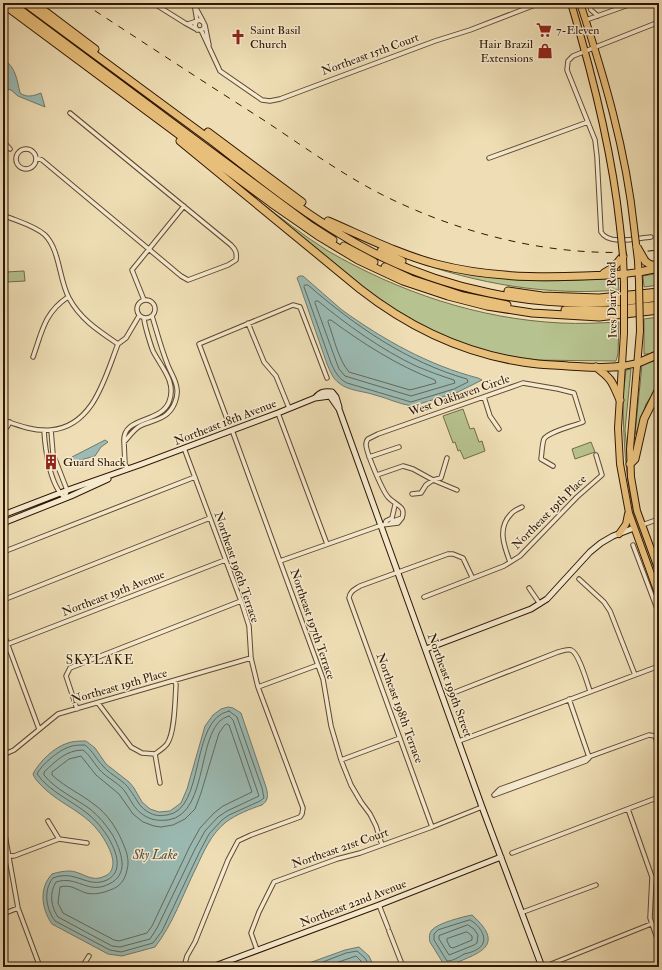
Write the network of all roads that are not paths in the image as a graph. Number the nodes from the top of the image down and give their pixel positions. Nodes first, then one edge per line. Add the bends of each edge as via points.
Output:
1 (12, 3) edge
2 (25, 3) edge
3 (34, 3) edge
4 (153, 3) edge
5 (540, 3) edge
6 (571, 3) edge
7 (580, 3) edge
8 (589, 3) edge
9 (634, 3) edge
10 (3, 4) edge
11 (194, 5) edge
12 (598, 16) junction
13 (586, 20) junction
14 (196, 22) junction
15 (659, 22) edge
16 (184, 24) junction
17 (204, 24) junction
18 (196, 29) junction
19 (201, 30) junction
20 (594, 47) junction
21 (209, 48) junction
22 (584, 51) junction
23 (70, 113) dead end
24 (163, 122) junction
25 (588, 122) junction
26 (3, 141) edge
27 (10, 149) dead end
28 (36, 158) junction
29 (489, 158) dead end
30 (184, 206) junction
31 (3, 215) edge
32 (328, 221) junction
33 (651, 237) dead end
34 (636, 248) joint
35 (148, 249) junction
36 (623, 259) junction
37 (641, 261) junction
38 (659, 268) edge
39 (639, 272) junction
40 (600, 274) junction
41 (624, 274) junction
42 (659, 292) edge
43 (68, 297) junction
44 (659, 297) edge
45 (144, 300) junction
46 (659, 305) edge
47 (659, 310) edge
48 (139, 316) junction
49 (152, 316) junction
50 (144, 318) junction
51 (248, 323) junction
52 (118, 344) junction
53 (160, 344) junction
54 (152, 346) junction
55 (659, 354) edge
56 (33, 357) dead end
57 (638, 363) junction
58 (623, 366) junction
59 (596, 367) junction
60 (327, 378) dead end
61 (659, 389) edge
62 (484, 397) junction
63 (620, 400) junction
64 (289, 408) junction
65 (339, 409) joint
66 (278, 413) junction
67 (227, 419) dead end
68 (3, 420) edge
69 (10, 422) junction
70 (3, 429) edge
71 (499, 429) dead end
72 (44, 430) junction
73 (52, 430) junction
74 (232, 430) junction
75 (124, 442) junction
76 (399, 447) dead end
77 (184, 448) junction
78 (52, 453) junction
79 (46, 455) junction
80 (596, 456) dead end
81 (369, 457) junction
82 (447, 458) dead end
83 (142, 464) junction
84 (630, 464) junction
85 (553, 466) dead end
86 (128, 469) junction
87 (377, 475) junction
88 (195, 477) junction
89 (433, 480) junction
90 (67, 490) junction
91 (457, 490) dead end
92 (59, 493) junction
93 (412, 494) dead end
94 (65, 498) junction
95 (396, 505) junction
96 (522, 507) dead end
97 (629, 513) junction
98 (3, 516) edge
99 (210, 518) junction
100 (659, 519) edge
101 (3, 523) edge
102 (383, 524) junction
103 (642, 525) junction
104 (634, 528) junction
105 (619, 534) junction
106 (327, 544) junction
107 (634, 545) dead end
108 (3, 552) edge
109 (225, 560) junction
110 (280, 561) junction
111 (510, 562) junction
112 (659, 571) edge
113 (398, 572) junction
114 (472, 577) junction
115 (579, 579) dead end
116 (529, 588) dead end
117 (659, 596) edge
118 (424, 597) dead end
119 (3, 600) edge
120 (240, 601) junction
121 (540, 604) junction
122 (659, 614) edge
123 (3, 632) edge
124 (8, 644) junction
125 (426, 649) junction
126 (251, 658) junction
127 (318, 665) junction
128 (659, 666) edge
129 (635, 675) junction
130 (175, 680) junction
131 (258, 687) junction
132 (590, 691) junction
133 (453, 693) dead end
134 (569, 699) junction
135 (98, 703) junction
136 (77, 709) junction
137 (39, 729) junction
138 (400, 738) junction
139 (459, 741) junction
140 (659, 748) edge
141 (155, 754) junction
142 (3, 755) edge
143 (589, 757) junction
144 (340, 760) junction
145 (160, 783) dead end
146 (659, 797) edge
147 (482, 807) junction
148 (628, 809) junction
149 (48, 821) dead end
150 (3, 824) edge
151 (432, 827) junction
152 (59, 839) junction
153 (87, 843) dead end
154 (382, 845) junction
155 (512, 853) dead end
156 (3, 855) edge
157 (8, 855) junction
158 (501, 857) junction
159 (596, 884) dead end
160 (379, 904) junction
161 (18, 908) junction
162 (523, 912) junction
163 (3, 914) edge
164 (651, 924) junction
165 (659, 944) edge
166 (257, 950) junction
167 (88, 956) dead end
168 (551, 964) dead end
169 (40, 967) edge
170 (82, 967) edge
171 (184, 967) edge
172 (212, 967) edge
173 (403, 967) edge
174 (542, 967) edge

1 - 46 highway via 311,226 376,264 463,296 515,306 561,310 613,310
2 - 44 highway via 332,229 392,262 432,278 520,298 571,303 610,303
3 - 32 highway
4 - 16 street
5 - 21 street, Northeast 15th Court via 270,101 262,100 226,77 216,66
6 - 22 main road, Ives Dairy Road
7 - 13 main road
8 - 12 street via 591,10
9 - 12 street
10 - 24 highway
11 - 14 street
11 - 17 street
12 - 13 street
13 - 20 main road
14 - 16 street
14 - 17 street via 200,20
14 - 18 street
15 - 20 street
16 - 18 street
17 - 19 street
17 - 21 street
18 - 19 street
19 - 21 street
20 - 22 street
20 - 34 main road, bridge via 623,154
22 - 25 street via 573,56 568,62 567,70
22 - 36 main road, Ives Dairy Road, bridge via 608,144
23 - 30 street
24 - 47 highway via 320,238 358,260 403,281 487,306 532,313 600,317
24 - 59 highway via 175,138 360,289 411,324 455,344 503,358 538,364
25 - 29 street
25 - 33 street via 595,140 603,236 620,240
26 - 27 street
28 - 28 street via 34,166 28,169 22,168 16,162 19,152 25,149 32,151
28 - 35 street via 42,160
30 - 35 street
30 - 35 street via 235,250 236,260 188,280
31 - 43 street via 45,236 55,254
32 - 40 highway via 402,253 460,269 525,277
32 - 42 highway via 405,263 450,279 497,290 542,296 600,298
34 - 37 highway, bridge
35 - 45 street via 132,270
36 - 40 highway
36 - 41 main road, Ives Dairy Road
37 - 38 highway
37 - 39 main road
38 - 39 highway
39 - 41 main road
39 - 57 main road, bridge
40 - 41 highway
41 - 58 main road, Ives Dairy Road, bridge
43 - 52 street via 81,316
43 - 56 street via 48,316
45 - 48 street via 137,306
45 - 49 street via 154,305 155,311
48 - 50 street
48 - 52 street via 126,338
49 - 50 street
49 - 53 street
50 - 54 street
51 - 60 street via 293,305 300,308
51 - 64 street via 264,362 276,376
51 - 67 street via 199,344
52 - 73 street via 99,392 89,409 73,423
53 - 54 street
53 - 75 street via 177,390 172,408 159,420 140,426
54 - 75 street via 170,381 172,390 169,401 158,414 140,420 130,427
55 - 57 highway
57 - 58 main road
57 - 84 main road
58 - 59 highway
58 - 63 main road, Ives Dairy Road
59 - 63 highway via 613,382
61 - 84 highway via 644,419 634,459
62 - 71 street via 490,416
62 - 81 street, West Oakhaven Circle via 368,439 366,444
62 - 85 street, West Oakhaven Circle via 523,384 574,393 582,422 549,433 544,440 541,458
63 - 97 main road, Ives Dairy Road via 618,448
64 - 65 street, Northeast 18th Avenue via 315,398 330,396
64 - 66 street, Northeast 18th Avenue
65 - 102 street, Northeast 199th Street
66 - 74 street, Northeast 18th Avenue
66 - 106 street
68 - 69 street
69 - 70 street
69 - 72 street
72 - 73 street
72 - 79 street
73 - 78 street
74 - 77 street, Northeast 18th Avenue
74 - 110 street, Northeast 197th Terrace
75 - 86 street via 125,464
76 - 81 street
77 - 83 street, Northeast 18th Avenue
77 - 88 street, Northeast 196th Terrace
78 - 79 street
78 - 90 street
79 - 92 street
80 - 111 street, Northeast 19th Place via 602,475 520,556
81 - 87 street, West Oakhaven Circle
82 - 89 street via 441,478
83 - 86 street, Northeast 18th Avenue
83 - 94 street, Northeast 18th Avenue
84 - 103 main road via 633,491
86 - 90 street, Northeast 18th Avenue
87 - 89 street via 403,466
87 - 95 street, West Oakhaven Circle via 388,498
88 - 99 street, Northeast 196th Terrace
88 - 108 street
89 - 91 street
89 - 93 street via 421,493
90 - 92 street, Northeast 18th Avenue
90 - 94 street
92 - 94 street
92 - 98 street, Northeast 18th Avenue
94 - 101 street, Northeast 18th Avenue
95 - 102 street via 392,518
95 - 102 street, West Oakhaven Circle via 402,508 402,518 390,524
96 - 111 street via 511,513 504,524 502,542
97 - 104 main road, Ives Dairy Road
97 - 105 main road via 626,524
99 - 109 street, Northeast 196th Terrace
99 - 119 street
100 - 103 street
102 - 106 street
102 - 113 street, Northeast 199th Street
103 - 104 main road
103 - 112 main road
104 - 105 street
104 - 117 main road, Ives Dairy Road
105 - 121 street via 607,538 596,547
106 - 110 street
107 - 122 street
109 - 120 street, Northeast 196th Terrace
109 - 124 street, Northeast 19th Avenue
110 - 127 street, Northeast 197th Terrace
111 - 114 street, Northeast 19th Place
113 - 114 street via 453,554 463,558
113 - 125 street, Northeast 199th Street
113 - 138 street, Northeast 198th Terrace via 360,586 352,591 349,598
114 - 118 street, Northeast 19th Place
115 - 129 street via 610,611
116 - 121 street
120 - 126 street, Northeast 196th Terrace via 249,626
120 - 136 street via 70,668 66,676
121 - 125 street via 531,610
123 - 124 street
124 - 137 street
125 - 139 street, Northeast 199th Street
126 - 130 street, Northeast 19th Place
126 - 131 street, Northeast 196th Terrace
127 - 131 street
127 - 144 street, Northeast 197th Terrace
128 - 129 street
129 - 132 street
130 - 135 street, Northeast 19th Place
130 - 141 street via 176,693 170,738
131 - 171 street, Northeast 196th Terrace via 303,808 302,814 238,841
132 - 133 street via 577,656 570,650 558,652
132 - 134 street
134 - 139 street
134 - 143 street
135 - 136 street, Northeast 19th Place
135 - 141 street via 131,747 142,753
136 - 137 street, Northeast 19th Place via 58,714
137 - 142 street, Northeast 19th Place via 14,750
138 - 144 street
138 - 151 street, Northeast 198th Terrace
139 - 147 street, Northeast 199th Street
140 - 143 street via 655,736 649,735
141 - 145 street
143 - 143 street via 500,789 494,795 586,761
144 - 154 street, Northeast 197th Terrace via 351,785 376,826
146 - 148 street
147 - 151 street, Northeast 21st Court
147 - 158 street, Northeast 199th Street
148 - 155 street
148 - 164 street via 652,877
149 - 152 street
150 - 157 street
151 - 154 street, Northeast 21st Court
152 - 153 street
152 - 157 street via 14,856
154 - 166 street, Northeast 21st Court via 274,882 251,933
156 - 157 street
157 - 161 street
158 - 160 street, Northeast 22nd Avenue
158 - 162 street, Northeast 199th Street
159 - 162 street
160 - 166 street, Northeast 22nd Avenue
160 - 173 street
161 - 163 street
161 - 169 street
162 - 174 street, Northeast 199th Street
164 - 165 street
164 - 168 street
166 - 172 street, Northeast 22nd Avenue
167 - 170 street

